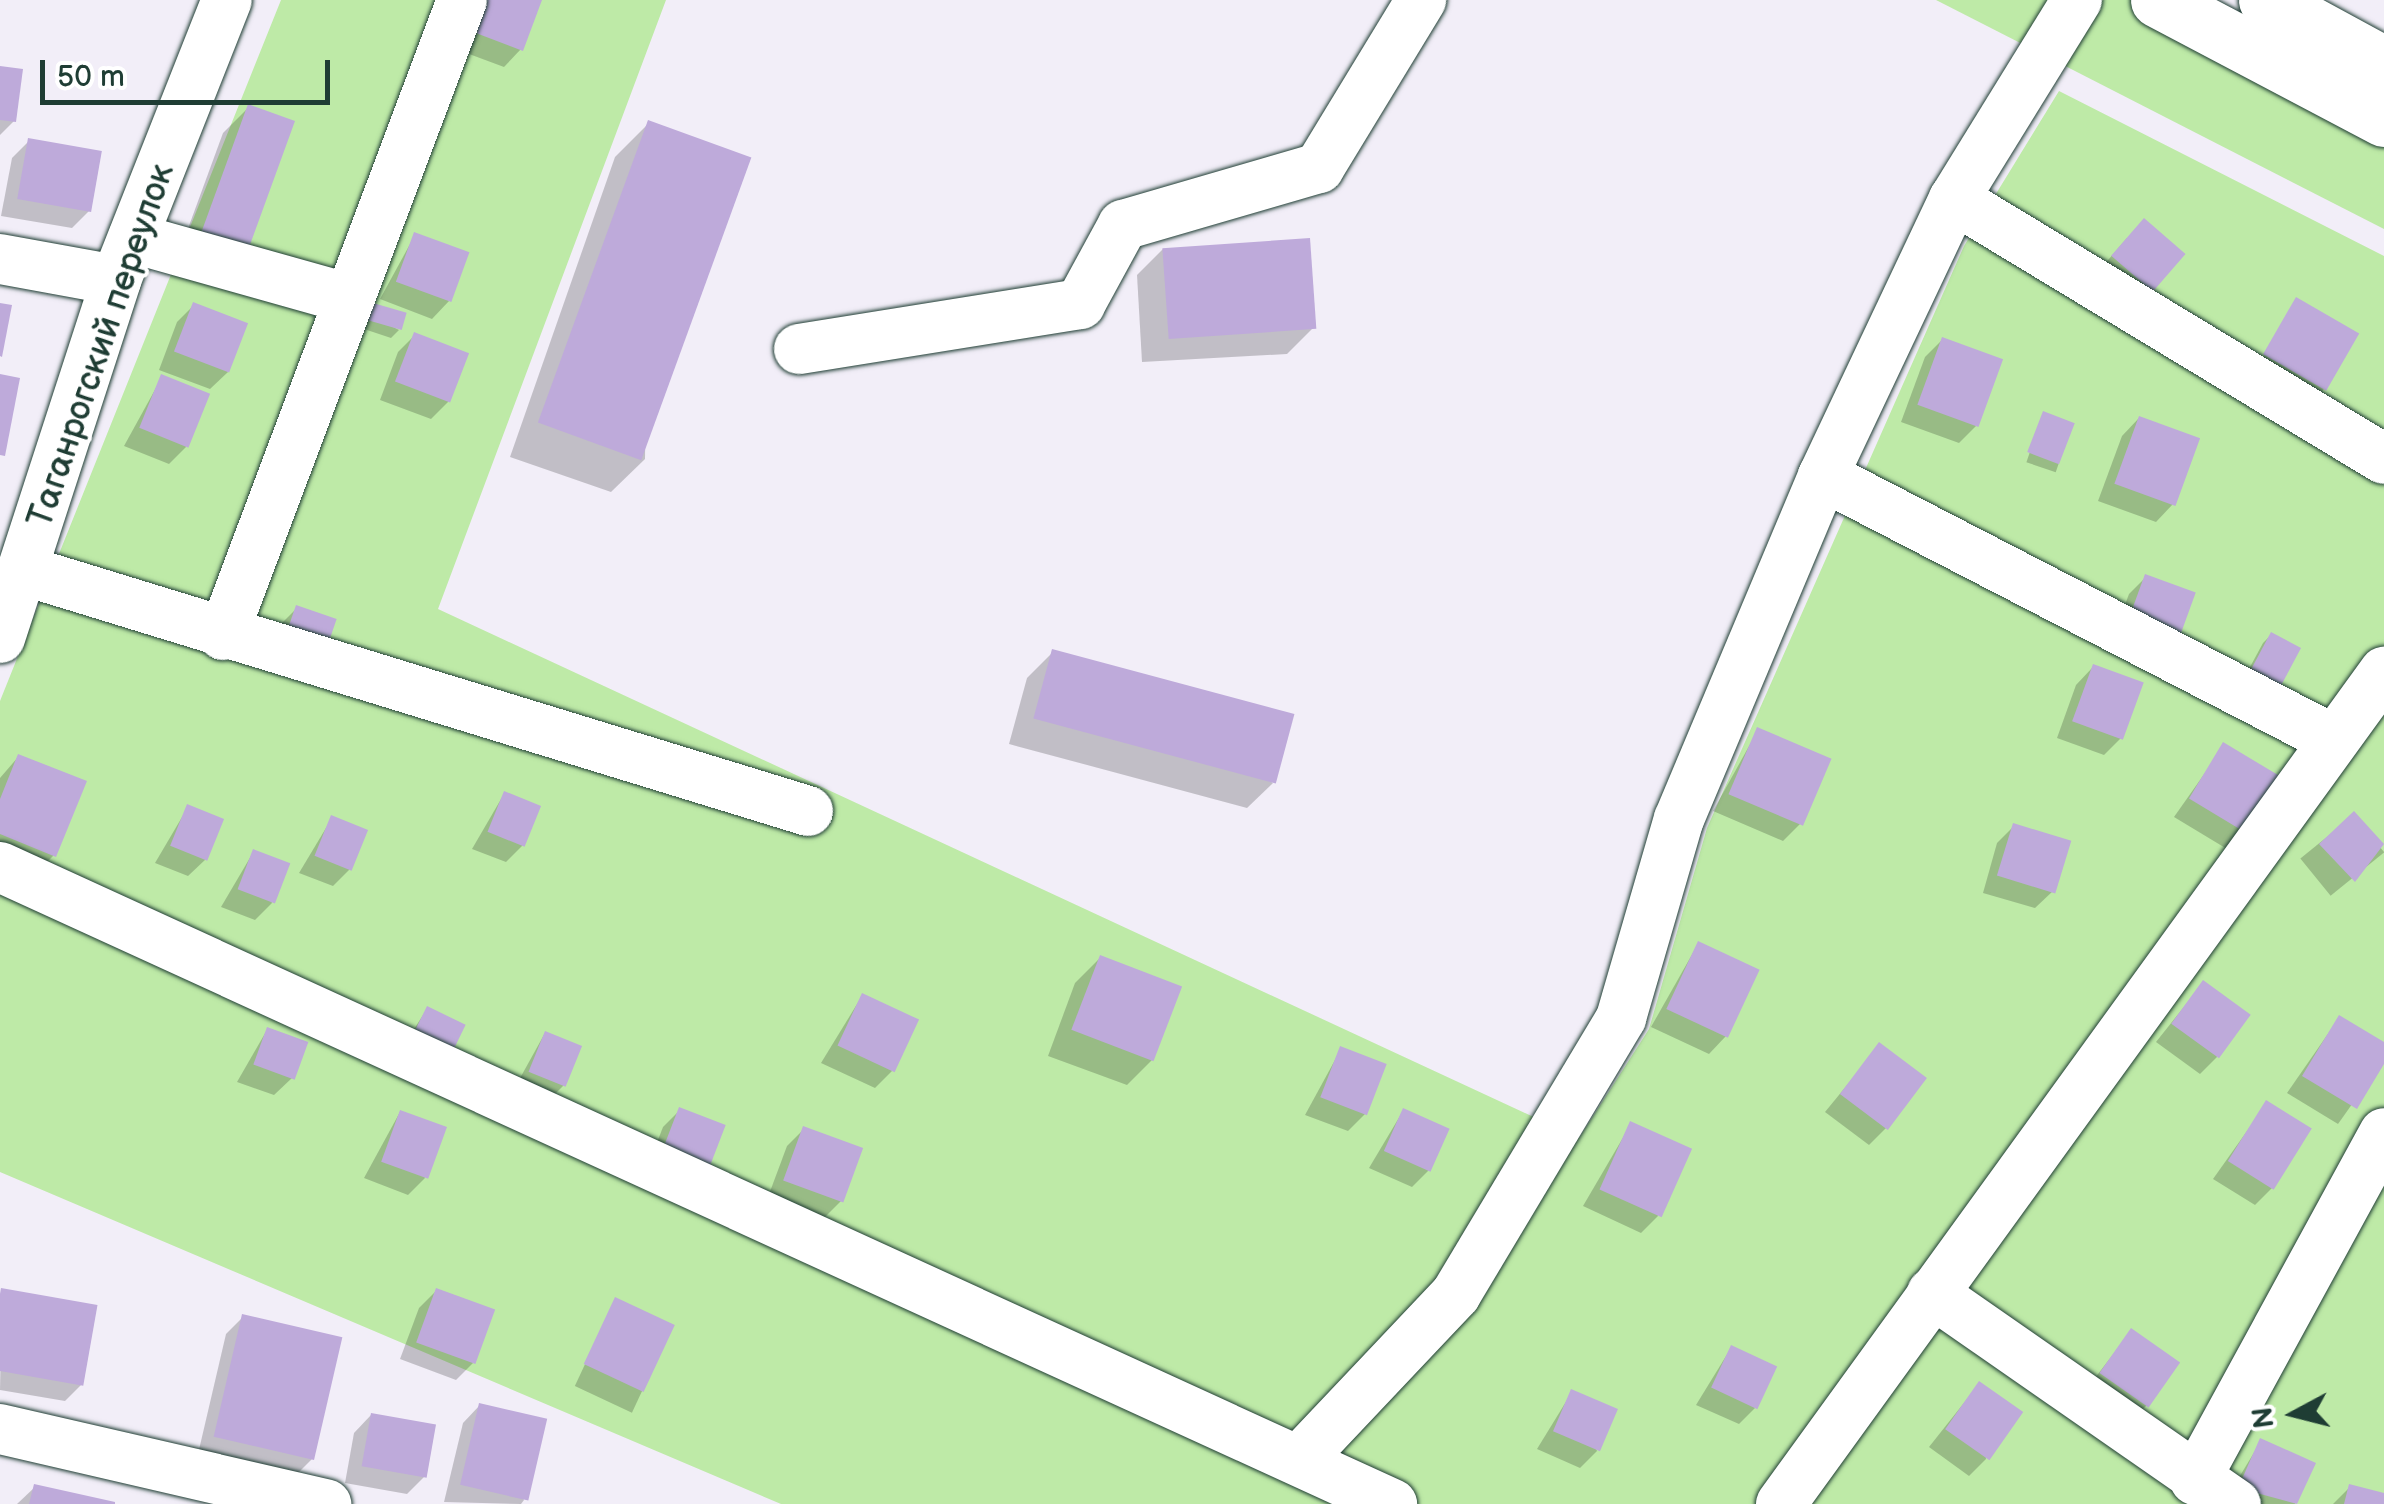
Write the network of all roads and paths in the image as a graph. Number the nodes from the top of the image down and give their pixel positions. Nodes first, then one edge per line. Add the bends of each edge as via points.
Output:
1 (227, 0) edge
2 (462, 0) edge
3 (1421, 0) edge
4 (2077, 0) edge
5 (2158, 0) edge
6 (2266, 0) edge
7 (2384, 64) edge
8 (2384, 119) edge
9 (1954, 199) junction
10 (0, 259) edge
11 (125, 259) junction
12 (350, 299) junction
13 (800, 349) dead end
14 (2384, 459) edge
15 (1823, 476) junction
16 (26, 571) junction
17 (223, 635) junction
18 (0, 637) edge
19 (2384, 672) edge
20 (2334, 740) junction
21 (808, 811) dead end
22 (0, 867) edge
23 (2384, 1132) edge
24 (1932, 1293) junction
25 (0, 1429) edge
26 (1302, 1457) junction
27 (156, 1485) edge
28 (2216, 1492) edge
29 (326, 1504) edge
30 (1392, 1504) edge
31 (1780, 1504) edge

1 - 11 street, Таганрогский переулок
2 - 12 street
3 - 13 street via 1319,168 1123,226 1080,304
4 - 9 street
5 - 8 main road
6 - 7 main road
9 - 14 street
9 - 15 street
10 - 11 street
11 - 12 street
11 - 16 street, Таганрогский переулок
12 - 17 street
15 - 20 street
15 - 26 street via 1679,819 1621,1018 1456,1294
16 - 17 street
16 - 18 street, Таганрогский переулок
17 - 21 street
19 - 20 street
20 - 24 street
22 - 26 street
23 - 28 street
24 - 28 street
24 - 31 street
25 - 27 street
26 - 30 street
27 - 29 street

